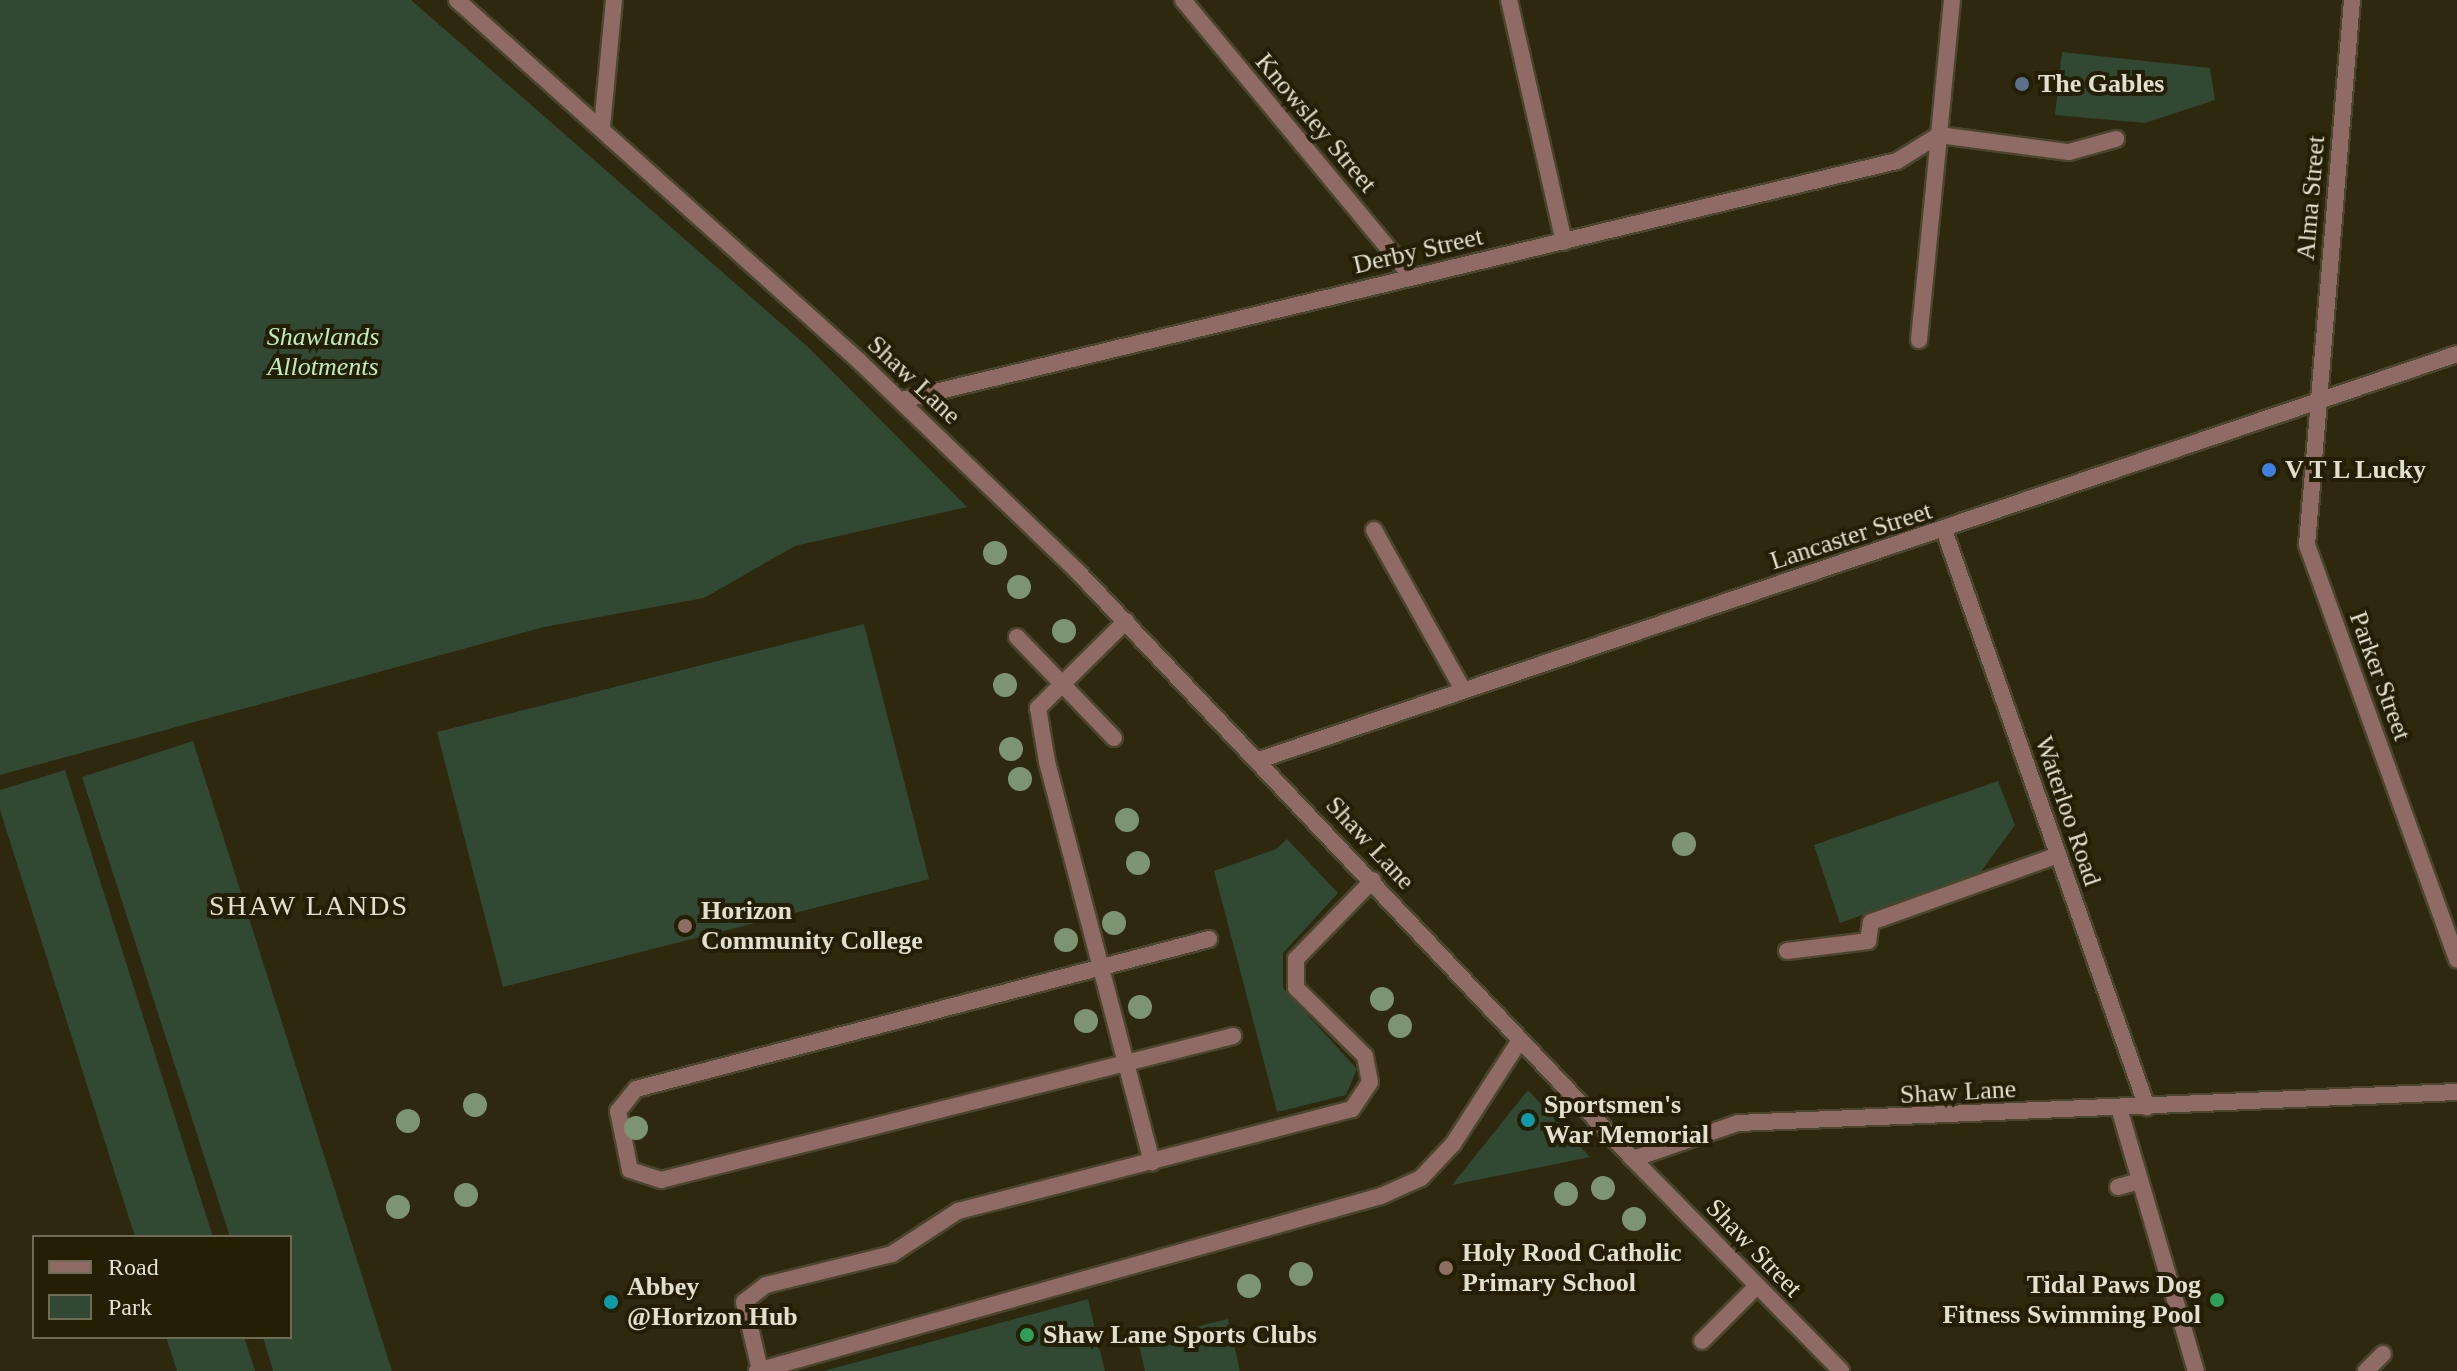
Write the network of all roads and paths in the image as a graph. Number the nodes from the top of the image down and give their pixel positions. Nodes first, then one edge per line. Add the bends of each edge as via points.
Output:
1 (457, 0) edge
2 (614, 0) edge
3 (1183, 0) edge
4 (1509, 0) edge
5 (1952, 0) edge
6 (2352, 0) edge
7 (602, 127) junction
8 (1939, 135) junction
9 (2116, 139) dead end
10 (1564, 242) junction
11 (1412, 277) junction
12 (1919, 340) dead end
13 (2457, 354) edge
14 (902, 400) junction
15 (2317, 400) junction
16 (1374, 530) dead end
17 (1944, 530) junction
18 (1126, 621) junction
19 (1017, 637) dead end
20 (1061, 679) junction
21 (1463, 690) junction
22 (1114, 738) dead end
23 (1259, 760) junction
24 (2058, 855) junction
25 (1373, 880) junction
26 (1209, 939) dead end
27 (1787, 951) dead end
28 (2457, 960) edge
29 (1101, 968) junction
30 (1233, 1036) dead end
31 (1520, 1040) junction
32 (1125, 1062) junction
33 (2457, 1092) edge
34 (2147, 1107) junction
35 (2119, 1108) junction
36 (1633, 1159) junction
37 (1152, 1162) junction
38 (2140, 1181) junction
39 (2118, 1187) dead end
40 (1757, 1286) junction
41 (1702, 1341) dead end
42 (2383, 1354) dead end
43 (758, 1370) edge
44 (1841, 1371) edge
45 (2196, 1371) edge
46 (2366, 1371) edge

1 - 7 street, Shaw Lane
2 - 7 street
3 - 11 street, Knowsley Street
4 - 10 street
5 - 8 street
6 - 15 street, Alma Street
7 - 14 street, Shaw Lane
8 - 9 street via 2069,152
8 - 10 street, Derby Street via 1897,161
8 - 12 street
10 - 11 street, Derby Street
11 - 14 street, Derby Street
13 - 15 street, Lancaster Street
14 - 18 street, Shaw Lane
15 - 17 street, Lancaster Street
15 - 28 street, Parker Street via 2307,545
16 - 21 street
17 - 21 street, Lancaster Street
17 - 24 street, Waterloo Road
18 - 20 street
18 - 23 street, Shaw Lane
19 - 20 street
20 - 22 street
20 - 29 street via 1038,708
21 - 23 street, Lancaster Street
23 - 25 street, Shaw Lane
24 - 27 street via 1871,922 1868,941
24 - 34 street, Waterloo Road
25 - 31 street, Shaw Lane
25 - 37 street via 1296,959 1296,988 1365,1056 1370,1082 1352,1109
26 - 29 street
29 - 32 street
29 - 32 street via 636,1089 618,1111 630,1170 661,1180
30 - 32 street
31 - 36 street, Shaw Lane
31 - 43 street via 1453,1144 1421,1178 1381,1196
32 - 37 street
33 - 34 street, Shaw Lane
34 - 35 street, Shaw Lane
35 - 36 street, Shaw Lane via 1738,1123
35 - 38 street
36 - 40 street, Shaw Street
37 - 43 street via 958,1211 892,1254 766,1285 744,1302
38 - 39 street
38 - 45 street
40 - 41 street
40 - 44 street, Shaw Street
42 - 46 street

